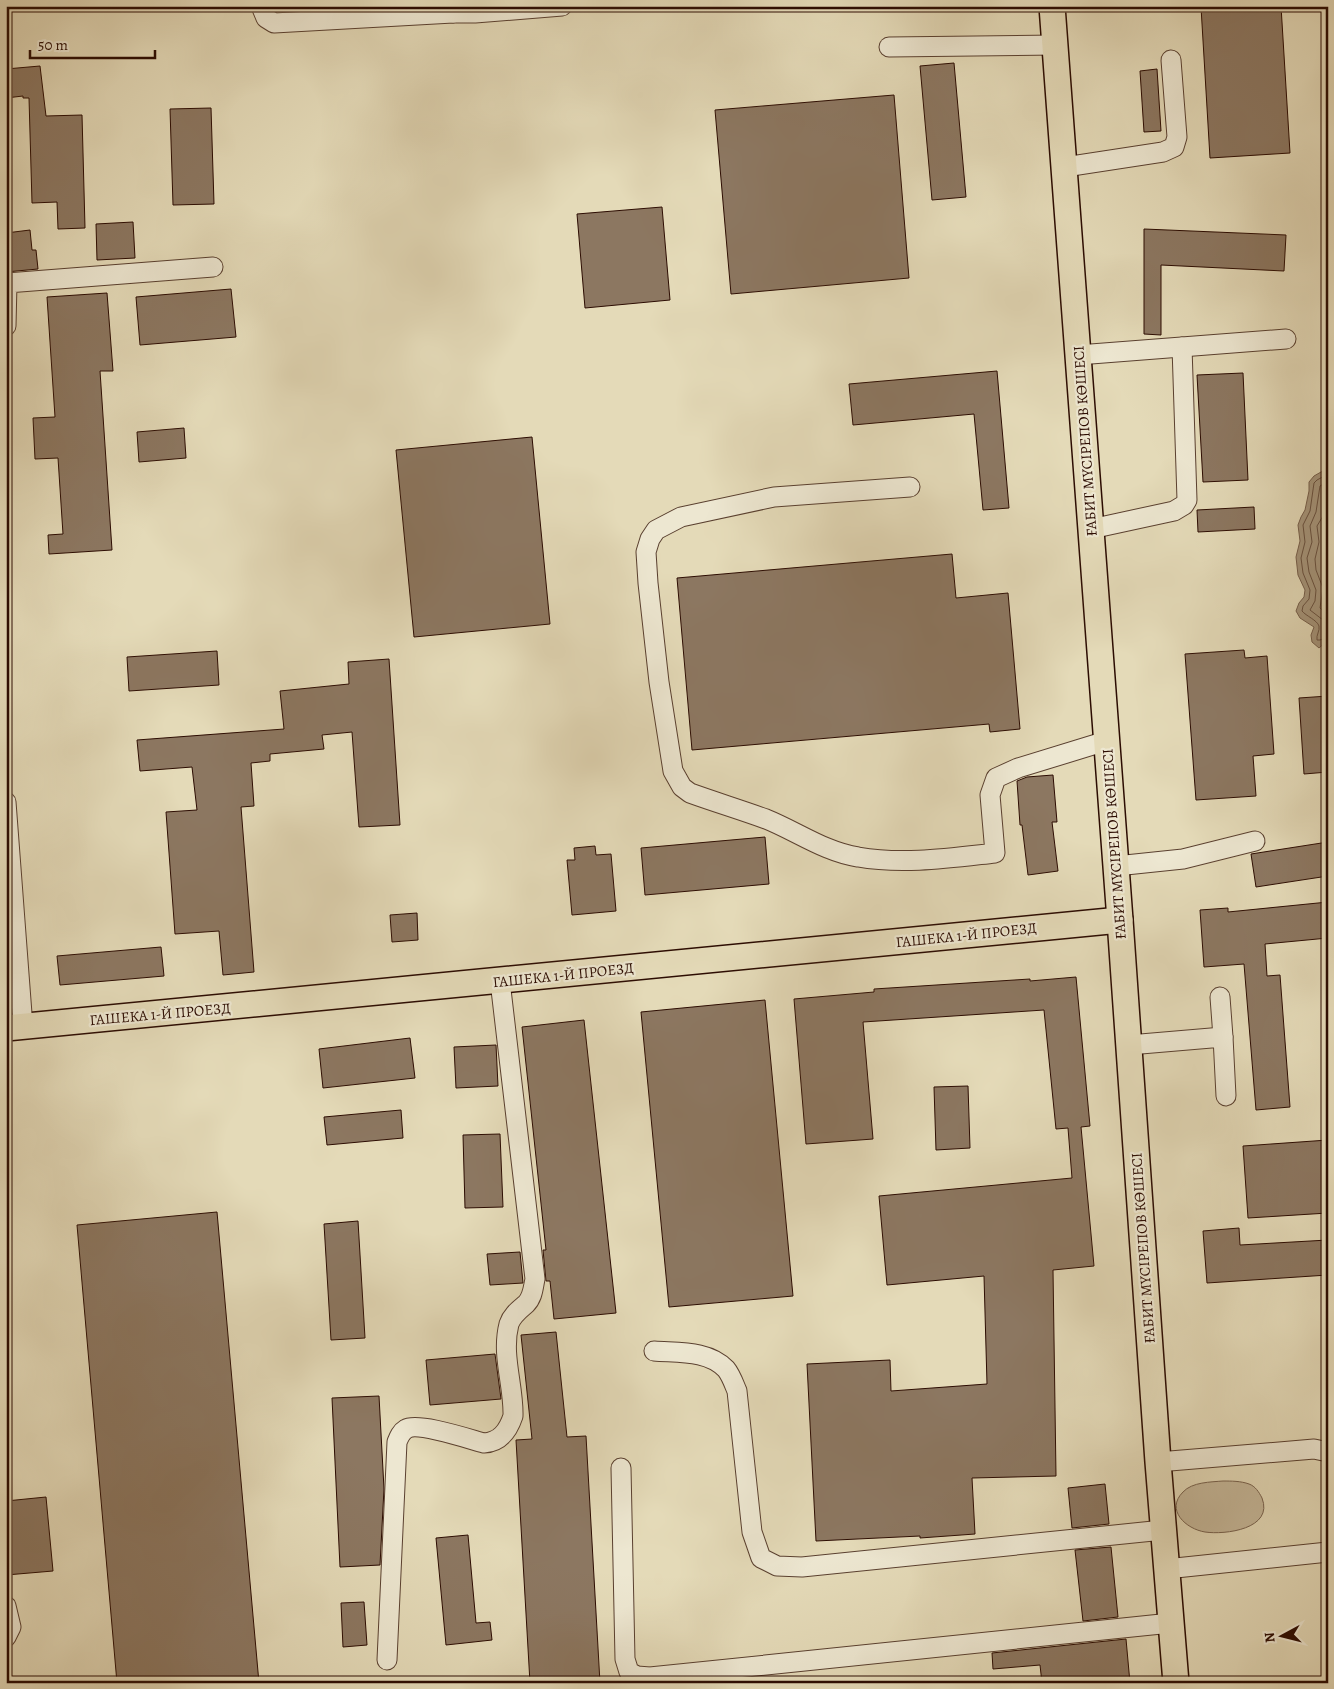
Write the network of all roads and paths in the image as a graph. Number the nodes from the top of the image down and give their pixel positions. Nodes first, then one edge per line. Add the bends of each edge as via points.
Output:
1 (261, 6) edge
2 (562, 6) edge
3 (1052, 6) edge
4 (453, 9) edge
5 (1056, 45) junction
6 (889, 48) dead end
7 (1171, 60) dead end
8 (1064, 167) junction
9 (213, 267) dead end
10 (7, 283) edge
11 (6, 326) edge
12 (1286, 339) dead end
13 (1182, 347) junction
14 (1078, 355) junction
15 (910, 487) dead end
16 (1091, 529) junction
17 (1106, 741) junction
18 (6, 802) edge
19 (1255, 841) dead end
20 (1116, 866) junction
21 (1120, 920) junction
22 (500, 981) junction
23 (1220, 997) dead end
24 (14, 1027) edge
25 (1223, 1038) junction
26 (1129, 1045) junction
27 (1226, 1096) dead end
28 (654, 1351) dead end
29 (1328, 1452) edge
30 (1158, 1462) junction
31 (621, 1468) dead end
32 (1163, 1530) junction
33 (1328, 1552) edge
34 (1166, 1569) junction
35 (6, 1606) edge
36 (1171, 1623) junction
37 (6, 1637) edge
38 (387, 1660) dead end
39 (1176, 1683) edge

1 - 4 street via 266,18 274,23
2 - 4 street via 475,13
3 - 5 main road, ҒАБИТ МҮСІРЕПОВ КӨШЕСІ
5 - 6 street
5 - 8 main road, ҒАБИТ МҮСІРЕПОВ КӨШЕСІ
7 - 8 street via 1177,137 1174,148
8 - 14 main road, ҒАБИТ МҮСІРЕПОВ КӨШЕСІ
9 - 10 street
10 - 11 street
12 - 13 street
13 - 14 street
13 - 16 street via 1187,500 1174,511
14 - 16 main road, ҒАБИТ МҮСІРЕПОВ КӨШЕСІ
15 - 17 street via 774,497 681,517 656,530 646,552 648,583 673,771 682,787 690,793 855,857 904,861 988,854 995,853 990,800 996,778
16 - 17 main road, ҒАБИТ МҮСІРЕПОВ КӨШЕСІ
17 - 20 main road, ҒАБИТ МҮСІРЕПОВ КӨШЕСІ
18 - 24 street
19 - 20 street via 1183,858
20 - 21 main road, ҒАБИТ МҮСІРЕПОВ КӨШЕСІ
21 - 22 main road, ГАШЕКА 1-Й ПРОЕЗД
21 - 26 main road, ҒАБИТ МҮСІРЕПОВ КӨШЕСІ
22 - 24 main road, ГАШЕКА 1-Й ПРОЕЗД
22 - 38 street via 534,1279 531,1296 510,1321 508,1331 507,1362 514,1416 505,1432 493,1442 484,1443 418,1426 400,1434 397,1442
23 - 25 street
25 - 26 street
25 - 27 street
26 - 30 main road, ҒАБИТ МҮСІРЕПОВ КӨШЕСІ
28 - 32 street via 696,1354 710,1358 727,1370 737,1391 752,1532 761,1558 777,1566 802,1567
29 - 30 street via 1314,1449
30 - 32 main road, ҒАБИТ МҮСІРЕПОВ КӨШЕСІ
31 - 36 street via 625,1659 629,1672 637,1676
32 - 34 main road, ҒАБИТ МҮСІРЕПОВ КӨШЕСІ
33 - 34 street
34 - 36 main road, ҒАБИТ МҮСІРЕПОВ КӨШЕСІ
35 - 37 street via 11,1627
36 - 39 main road, ҒАБИТ МҮСІРЕПОВ КӨШЕСІ

